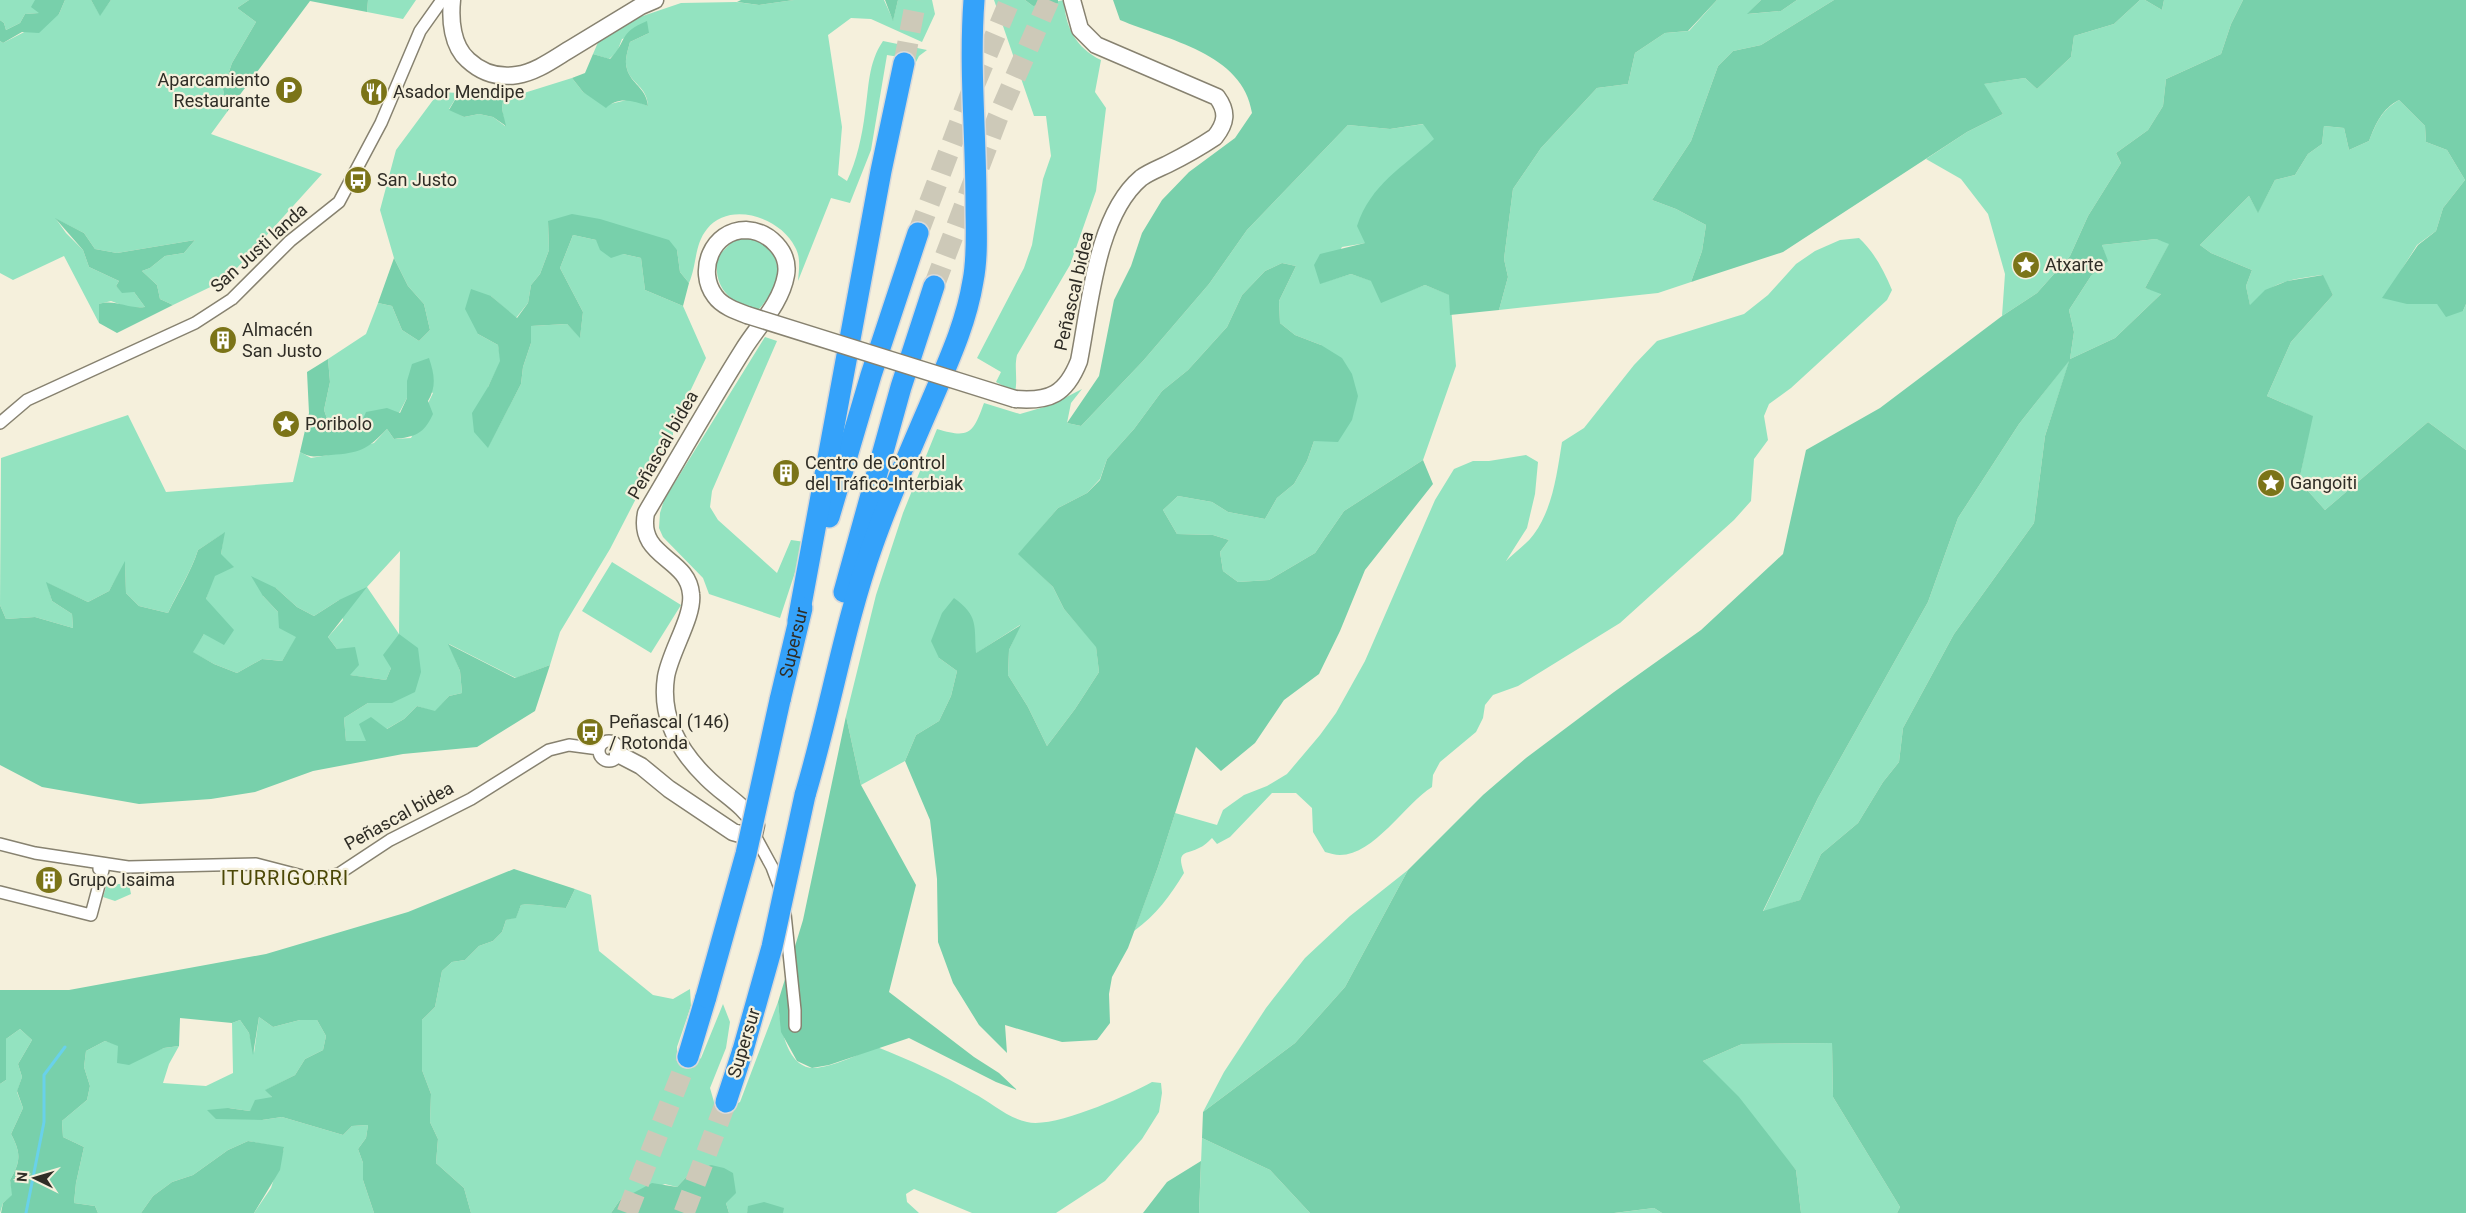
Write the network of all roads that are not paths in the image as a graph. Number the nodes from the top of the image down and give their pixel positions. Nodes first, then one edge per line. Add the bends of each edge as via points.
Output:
1 (442, 0) edge
2 (452, 0) edge
3 (656, 0) edge
4 (974, 0) edge
5 (1072, 0) edge
6 (904, 63) tunnel mouth
7 (918, 233) tunnel mouth
8 (934, 286) tunnel mouth
9 (0, 423) edge
10 (798, 621) junction
11 (819, 730) junction
12 (618, 754) joint
13 (754, 834) junction
14 (0, 844) edge
15 (100, 863) junction
16 (0, 892) edge
17 (795, 1026) dead end
18 (688, 1057) tunnel mouth
19 (726, 1102) tunnel mouth

1 - 9 street, San Justi landa via 420,31 381,123 339,202 290,241 232,299 194,323 27,400
2 - 3 street via 450,19 455,41 464,57 478,69 494,75 518,75 540,67
4 - 11 highway via 976,215 972,286 955,345 873,544
5 - 13 street, Peñascal bidea, bridge via 1080,29 1096,45 1217,97 1225,110 1225,119 1215,137 1141,178 1120,205 1105,238 1079,360 1074,374 1057,394 1033,400 1015,398 747,315 716,298 709,288 706,274 708,260 714,246 734,232 746,230 764,234 780,248 786,273 778,298 744,348 646,513 644,530 650,545 687,578 691,594 690,608 668,666 664,698 668,722 677,741 708,779 748,812 756,825
6 - 10 highway via 879,180
7 - 10 highway, Supersur via 871,375
8 - 11 highway, Supersur via 901,386 834,632
10 - 18 highway, Supersur, bridge via 746,854
11 - 19 highway, Supersur, bridge via 772,947
12 - 13 street via 641,766 733,832 747,836
12 - 15 street, Peñascal bidea via 608,761 600,755 599,749 569,745 549,750 471,799 390,840 334,876 310,878 256,864 144,867
13 - 17 street via 781,892
14 - 15 street, Peñascal bidea
15 - 16 street via 99,869 103,870 91,915

